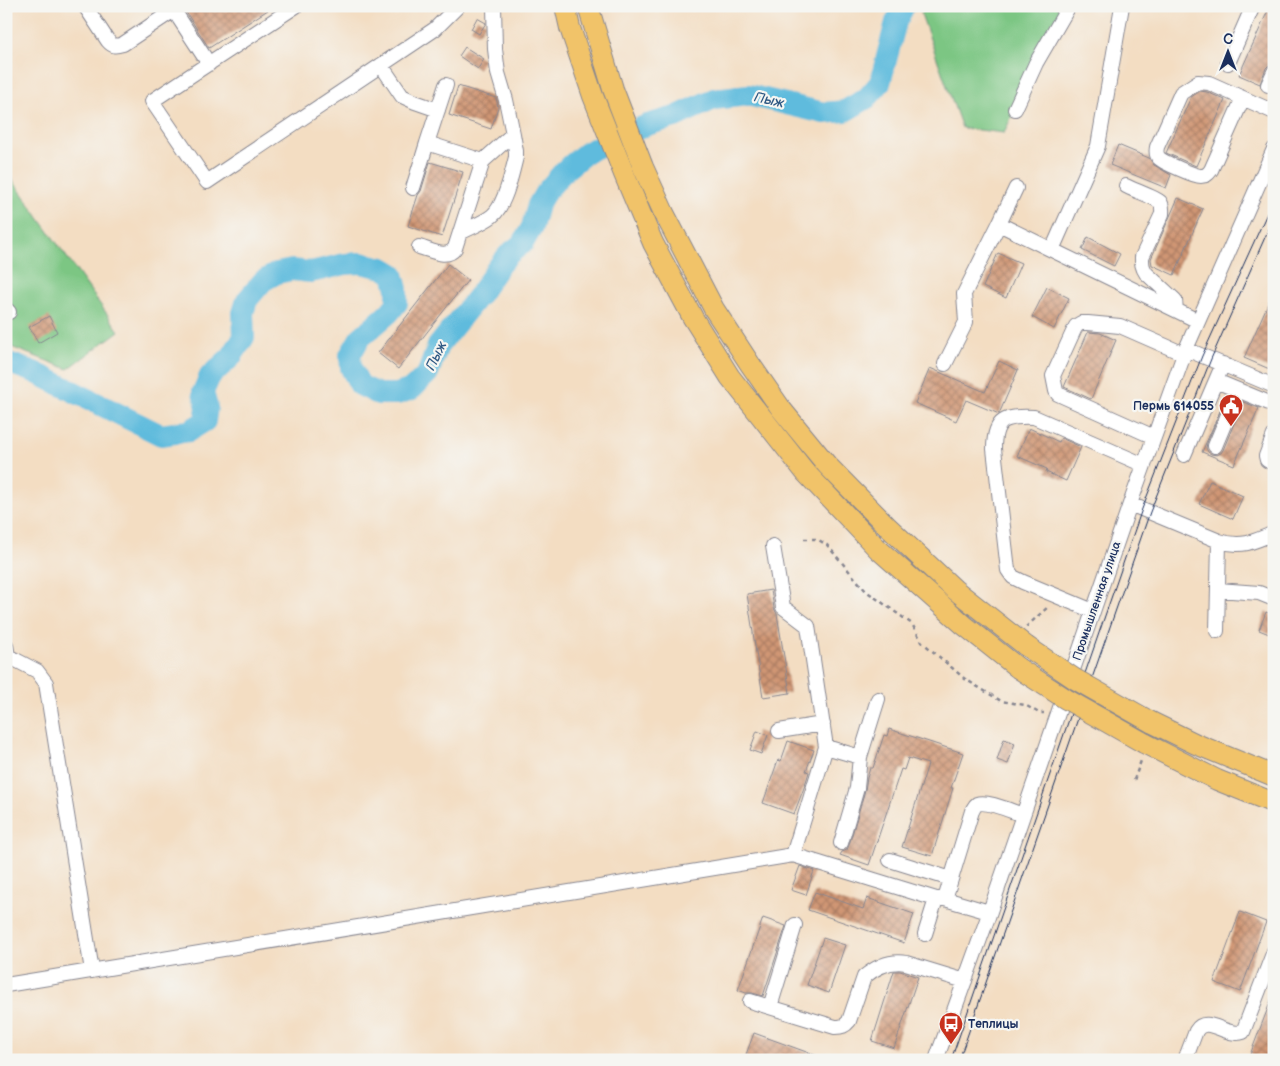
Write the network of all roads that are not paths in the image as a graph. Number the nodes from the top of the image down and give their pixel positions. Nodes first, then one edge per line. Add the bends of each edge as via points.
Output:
1 (85, 6) edge
2 (296, 6) edge
3 (458, 6) edge
4 (494, 6) edge
5 (565, 6) edge
6 (588, 6) edge
7 (1069, 6) edge
8 (1122, 6) edge
9 (1253, 6) edge
10 (173, 8) edge
11 (1228, 63) dead end
12 (209, 64) junction
13 (381, 66) junction
14 (446, 85) dead end
15 (1243, 98) junction
16 (1015, 109) dead end
17 (438, 110) junction
18 (1274, 112) edge
19 (513, 134) junction
20 (427, 143) junction
21 (1274, 149) edge
22 (483, 161) junction
23 (1270, 165) edge
24 (1126, 186) dead end
25 (413, 188) dead end
26 (1016, 188) dead end
27 (999, 224) junction
28 (460, 233) junction
29 (419, 247) dead end
30 (1052, 250) junction
31 (1176, 310) junction
32 (1198, 321) junction
33 (1185, 351) junction
34 (946, 364) dead end
35 (1223, 364) junction
36 (1216, 381) junction
37 (1274, 386) edge
38 (1235, 398) dead end
39 (1274, 405) edge
40 (1274, 435) edge
41 (1154, 437) junction
42 (1214, 446) dead end
43 (1184, 455) dead end
44 (1274, 464) edge
45 (1144, 465) junction
46 (1130, 504) junction
47 (1274, 533) edge
48 (1219, 541) junction
49 (773, 546) dead end
50 (1218, 590) junction
51 (1274, 600) edge
52 (1093, 611) junction
53 (1218, 631) dead end
54 (6, 645) edge
55 (878, 699) dead end
56 (823, 724) junction
57 (779, 731) dead end
58 (826, 747) junction
59 (860, 757) junction
60 (1274, 776) edge
61 (1274, 803) edge
62 (1023, 815) junction
63 (840, 843) dead end
64 (793, 855) junction
65 (890, 860) dead end
66 (951, 879) junction
67 (940, 899) junction
68 (989, 912) junction
69 (795, 925) dead end
70 (925, 934) dead end
71 (1274, 951) edge
72 (92, 971) junction
73 (965, 980) junction
74 (6, 985) edge
75 (750, 1001) dead end
76 (770, 1007) junction
77 (936, 1060) edge
78 (1185, 1060) edge

1 - 10 street via 108,41 117,46
2 - 12 street
3 - 13 street via 434,29
4 - 19 street via 497,65
5 - 61 highway, bridge via 593,96 653,243 693,318 730,377 806,474 878,549 1018,668 1144,748
6 - 60 highway, bridge via 613,89 664,213 714,309 782,410 827,465 954,589 1026,636 1074,679 1196,744
7 - 16 street via 1036,63
8 - 30 street via 1098,146
9 - 11 street
10 - 12 street
12 - 13 street via 152,102 207,182
13 - 17 street via 402,96
14 - 17 street
15 - 15 street via 1207,175 1196,176 1158,157 1157,147 1181,93 1193,84 1209,83
15 - 18 street
17 - 20 street
19 - 22 street
19 - 28 street via 516,157 499,208 486,220
20 - 22 street
20 - 25 street
21 - 23 street, Промышленная улица
22 - 28 street
23 - 32 street, Промышленная улица
24 - 31 street via 1156,199 1163,208 1142,257 1142,268 1175,300
26 - 27 street
27 - 30 street
27 - 34 street via 964,294 966,322
28 - 29 street via 456,248 448,254
30 - 31 street
31 - 32 street
32 - 33 street, Промышленная улица
33 - 35 street
33 - 41 street, Промышленная улица
33 - 41 street via 1120,326 1081,323 1076,326 1054,376 1058,394
35 - 36 street
35 - 37 street
36 - 39 street
36 - 43 street
38 - 42 street
40 - 44 street via 1266,456
41 - 45 street, Промышленная улица
45 - 46 street, Промышленная улица
45 - 52 street via 1034,417 1004,420 995,434 1008,570 1023,582
46 - 48 street
46 - 52 street, Промышленная улица
47 - 48 street via 1241,545
48 - 50 street
49 - 56 street via 782,608 808,626
50 - 51 street via 1259,593
50 - 53 street
52 - 62 street, Промышленная улица
54 - 72 street via 8,656 37,671 46,683
55 - 59 street
56 - 57 street
56 - 58 street
58 - 59 street
58 - 64 street
59 - 63 street via 857,788
62 - 66 street via 986,804 975,806
62 - 68 street, Промышленная улица
64 - 67 street
64 - 72 street
65 - 66 street
66 - 67 street
67 - 68 street
67 - 70 street
68 - 73 street, Промышленная улица
69 - 76 street
71 - 78 street via 1243,1032 1232,1033 1202,1025 1196,1031
72 - 74 street
73 - 76 street via 892,962 864,977 849,1020 841,1027
73 - 77 street, Промышленная улица
75 - 76 street

